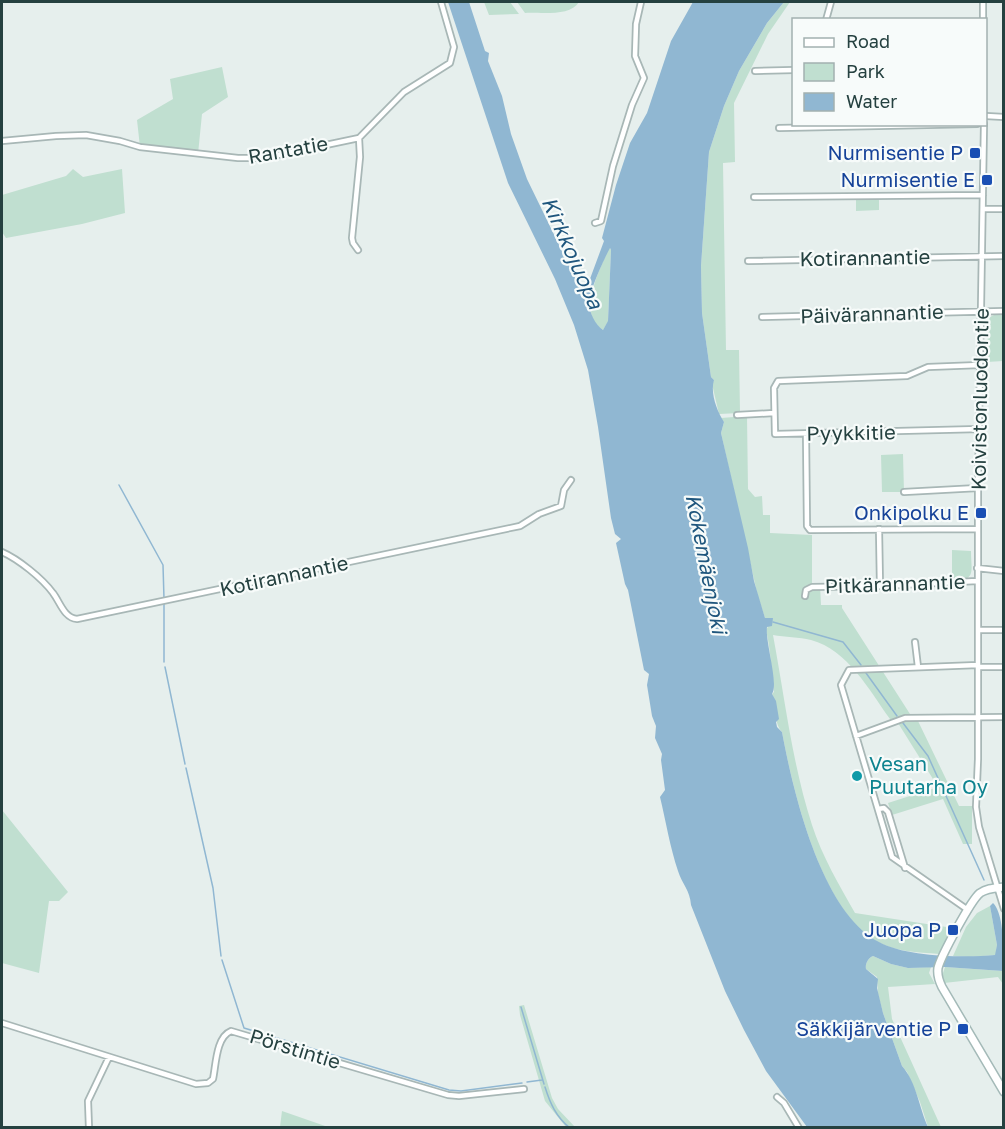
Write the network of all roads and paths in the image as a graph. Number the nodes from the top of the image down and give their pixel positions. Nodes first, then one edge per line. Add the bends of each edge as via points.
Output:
1 (441, 2) edge
2 (831, 2) edge
3 (983, 2) edge
4 (640, 4) edge
5 (827, 18) edge
6 (983, 18) edge
7 (792, 70) edge
8 (755, 71) dead end
9 (987, 116) edge
10 (1004, 117) edge
11 (792, 126) edge
12 (984, 126) edge
13 (779, 128) dead end
14 (359, 138) junction
15 (2, 141) edge
16 (983, 195) junction
17 (754, 197) dead end
18 (983, 209) junction
19 (1004, 209) edge
20 (595, 223) dead end
21 (358, 250) dead end
22 (983, 256) junction
23 (1004, 256) edge
24 (748, 261) dead end
25 (982, 311) junction
26 (1004, 311) edge
27 (762, 317) dead end
28 (980, 365) junction
29 (774, 413) junction
30 (737, 415) dead end
31 (980, 429) junction
32 (806, 434) junction
33 (571, 480) dead end
34 (978, 488) junction
35 (904, 492) dead end
36 (879, 529) junction
37 (978, 529) junction
38 (2, 552) edge
39 (978, 568) junction
40 (1004, 571) edge
41 (977, 581) junction
42 (880, 586) junction
43 (806, 596) dead end
44 (978, 630) junction
45 (1004, 630) edge
46 (915, 642) dead end
47 (978, 666) junction
48 (918, 667) junction
49 (1004, 667) edge
50 (979, 717) junction
51 (1004, 717) edge
52 (856, 736) junction
53 (878, 809) junction
54 (905, 868) junction
55 (1000, 887) edge
56 (1004, 909) edge
57 (968, 910) junction
58 (2, 1023) edge
59 (110, 1057) junction
60 (524, 1089) dead end
61 (1004, 1092) edge
62 (777, 1097) dead end
63 (89, 1128) edge
64 (799, 1128) edge

1 - 14 street via 454,47 450,63 404,92
2 - 5 street
3 - 6 street
4 - 20 street via 635,56 644,78 613,165 601,220
7 - 8 street
9 - 10 street
11 - 13 street
12 - 16 street, Koivistonluodontie
14 - 15 street, Rantatie via 264,158 140,147 86,135
14 - 21 street via 352,238
16 - 17 street
16 - 18 street, Koivistonluodontie
18 - 19 street
18 - 22 street, Koivistonluodontie
22 - 23 street, Kotirannantie
22 - 24 street, Kotirannantie
22 - 25 street, Koivistonluodontie
25 - 26 street, Päivärannantie
25 - 27 street, Päivärannantie
25 - 28 street, Koivistonluodontie
28 - 29 street via 928,367 907,376 778,381 774,388
28 - 31 street, Koivistonluodontie
29 - 30 street
29 - 32 street, Pyykkitie via 775,434
31 - 32 street, Pyykkitie
31 - 34 street, Koivistonluodontie
32 - 36 street via 810,530
33 - 38 street, Kotirannantie via 561,506 520,526 77,619 67,615 52,591 32,573
34 - 35 street
34 - 37 street, Koivistonluodontie
36 - 37 street
36 - 42 street
37 - 39 street, Koivistonluodontie
39 - 40 street
39 - 41 street, Koivistonluodontie
41 - 42 street, Pitkärannantie
41 - 44 street, Koivistonluodontie
42 - 43 street, Pitkärannantie via 812,587 806,590
44 - 45 street
44 - 47 street, Koivistonluodontie
46 - 48 street
47 - 48 street
47 - 49 street
47 - 50 street, Koivistonluodontie
48 - 52 street via 849,670 841,685
50 - 51 street
50 - 52 street via 905,718
50 - 55 street, Koivistonluodontie via 976,807
52 - 53 street
53 - 54 street via 892,857
53 - 54 street via 888,812
54 - 57 street
55 - 56 street, Koivistonluodontie
55 - 57 street via 982,891
57 - 61 street via 938,969 938,978
58 - 59 street, Pörstintie
59 - 60 street, Pörstintie via 202,1085 213,1079 222,1040 231,1031 448,1095
59 - 63 street via 88,1101
62 - 64 street

